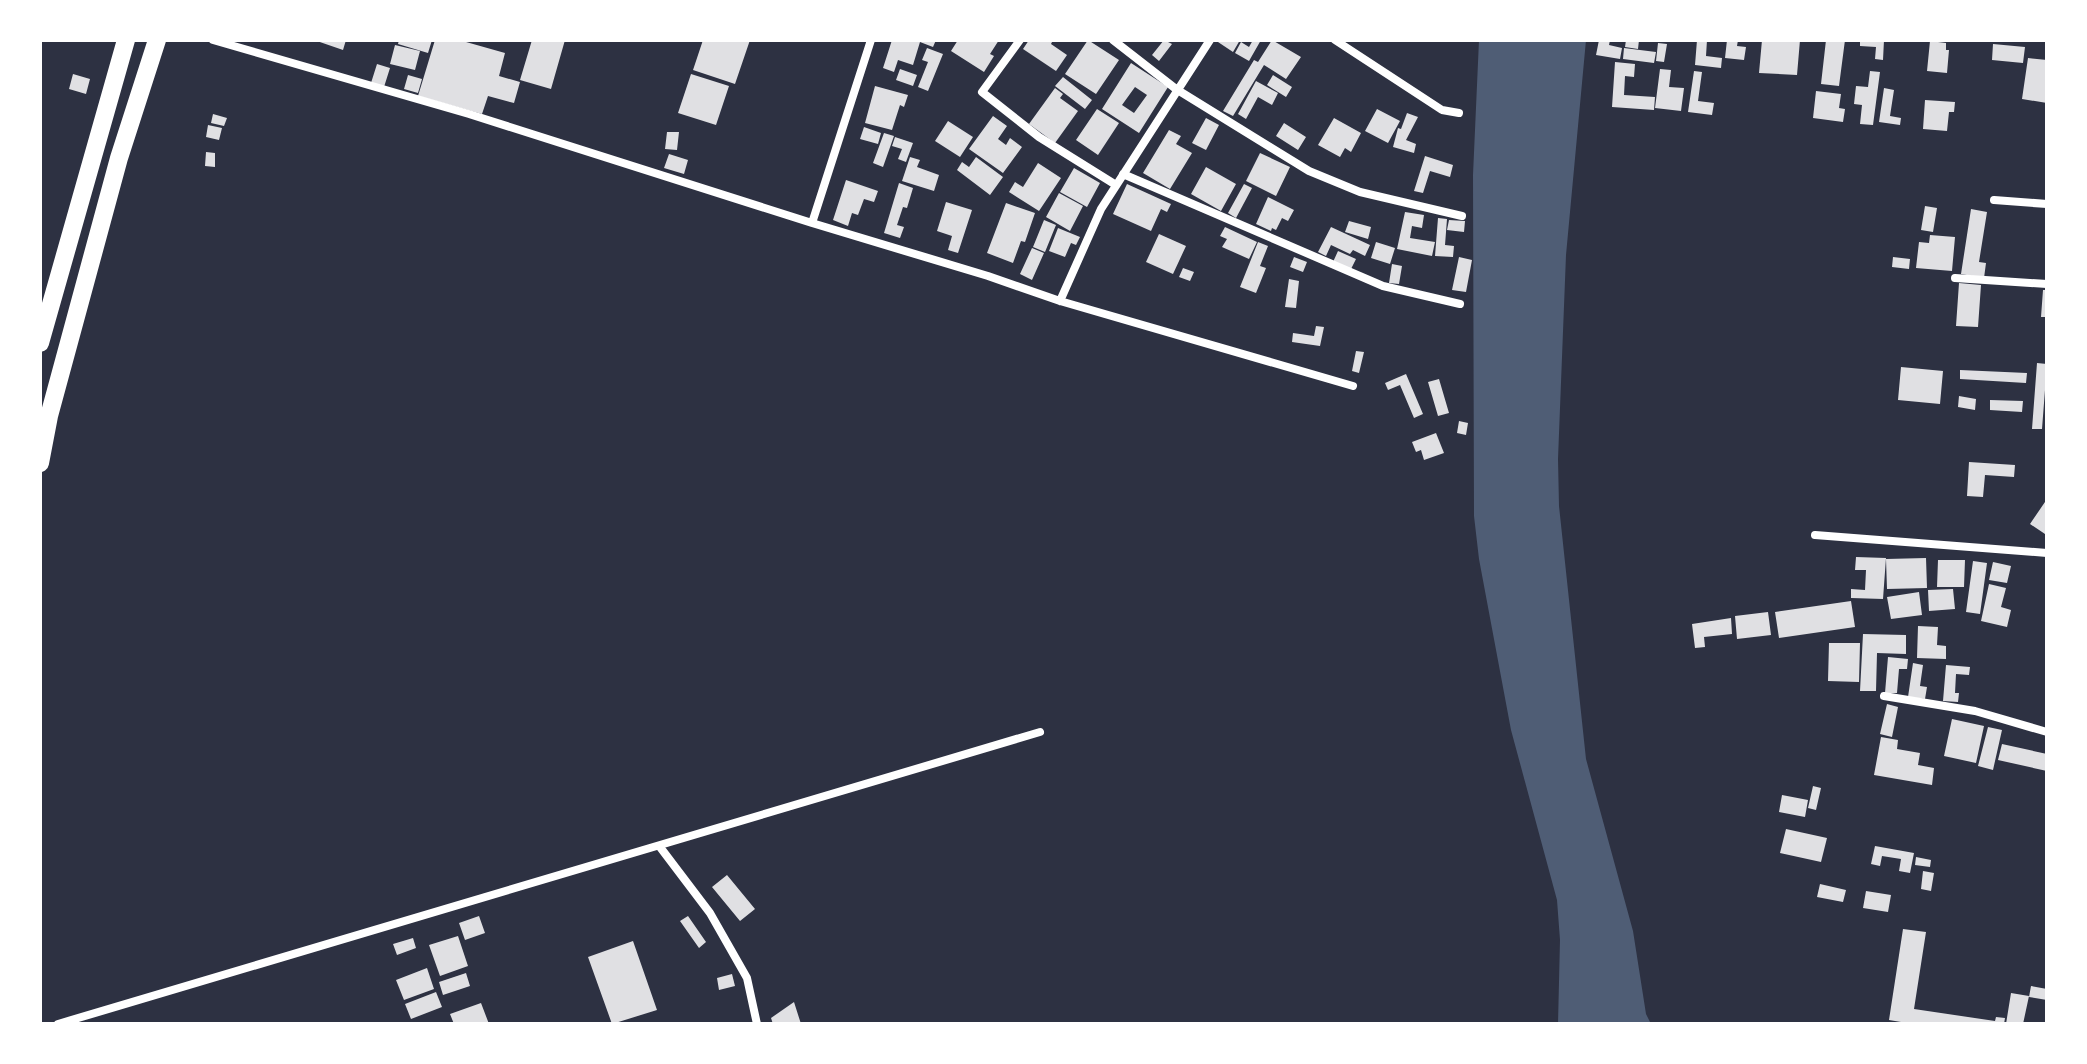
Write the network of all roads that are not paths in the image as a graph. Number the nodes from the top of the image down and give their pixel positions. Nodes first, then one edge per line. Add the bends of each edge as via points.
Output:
1 (126, 40) edge
2 (157, 40) edge
3 (213, 40) edge
4 (871, 40) edge
5 (1020, 40) edge
6 (1113, 40) edge
7 (1210, 40) edge
8 (1335, 40) edge
9 (1176, 89) junction
10 (1459, 113) dead end
11 (1123, 174) junction
12 (1116, 185) junction
13 (1994, 200) dead end
14 (2047, 204) edge
15 (1462, 216) dead end
16 (812, 223) junction
17 (1955, 278) dead end
18 (2047, 284) edge
19 (1060, 301) junction
20 (1460, 304) dead end
21 (40, 343) edge
22 (1353, 386) dead end
23 (40, 463) edge
24 (1815, 535) dead end
25 (2047, 553) edge
26 (1884, 696) dead end
27 (1040, 732) dead end
28 (2047, 732) edge
29 (660, 847) junction
30 (58, 1024) edge
31 (757, 1024) edge

1 - 21 highway
2 - 23 highway via 107,204
3 - 16 street via 469,114
4 - 16 street
5 - 12 street via 982,92 1039,137
6 - 9 street
7 - 9 street
8 - 10 street via 1442,110
9 - 11 street
9 - 15 street via 1309,171 1360,192
11 - 12 street
11 - 20 street via 1383,286
12 - 19 street
13 - 14 street
16 - 19 street
17 - 18 street
19 - 22 street
24 - 25 street
26 - 28 street via 1975,711
27 - 29 street
29 - 30 street
29 - 31 street via 710,913 747,978

